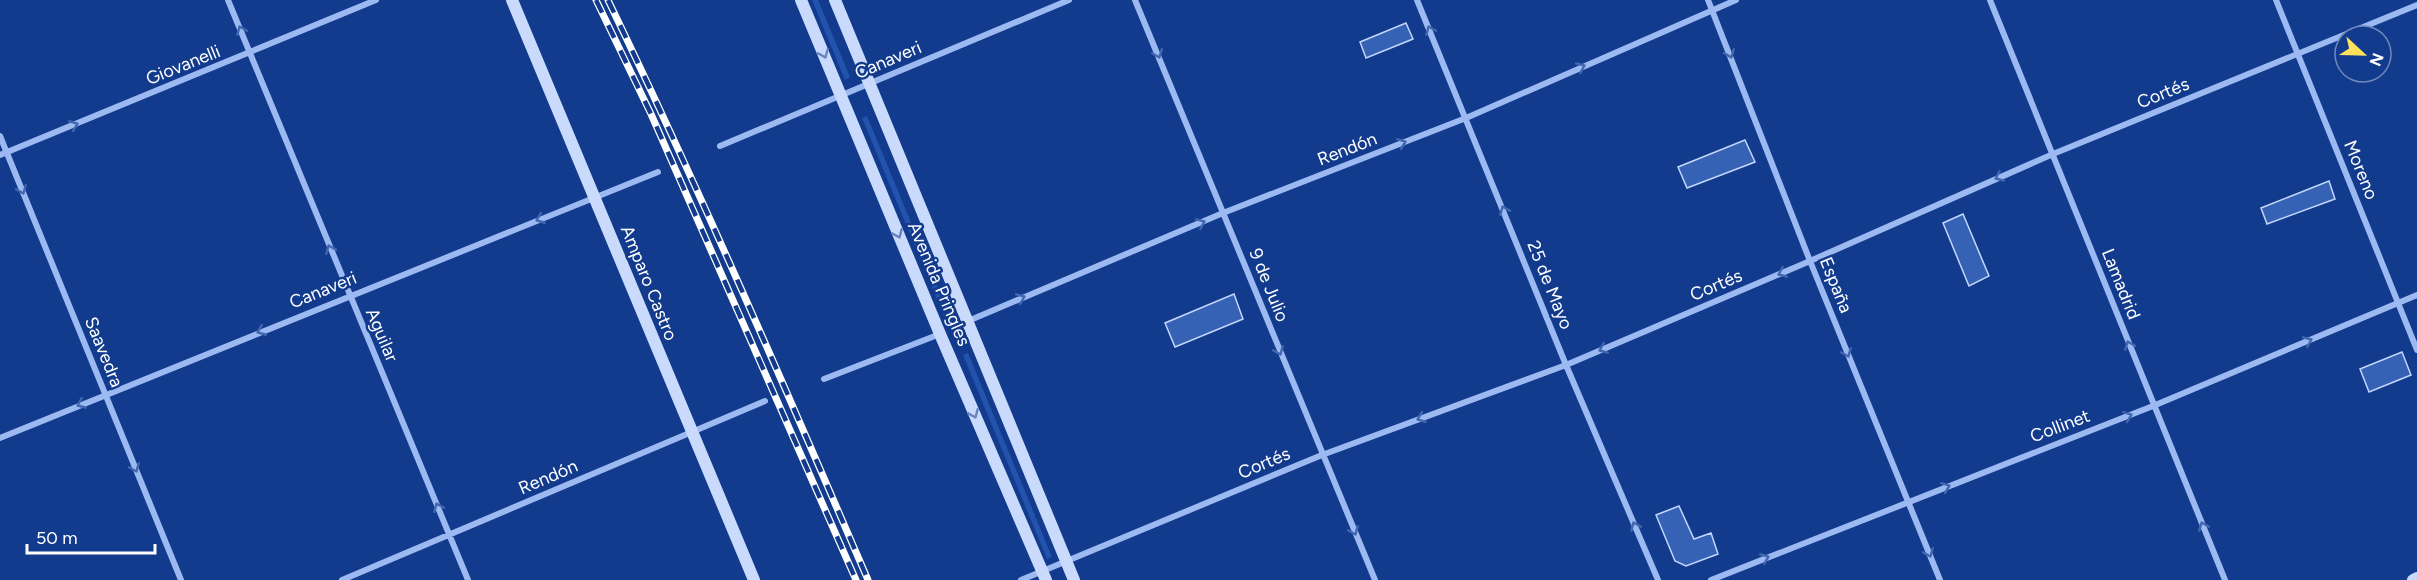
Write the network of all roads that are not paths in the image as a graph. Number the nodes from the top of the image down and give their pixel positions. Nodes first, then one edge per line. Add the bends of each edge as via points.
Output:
1 (228, 0) edge
2 (376, 0) edge
3 (512, 0) edge
4 (801, 0) edge
5 (835, 0) edge
6 (1068, 0) edge
7 (1135, 0) edge
8 (1418, 0) edge
9 (1708, 0) edge
10 (1736, 0) edge
11 (1990, 0) edge
12 (2276, 0) edge
13 (2417, 5) edge
14 (1713, 10) junction
15 (251, 53) junction
16 (2299, 54) junction
17 (870, 84) junction
18 (841, 96) junction
19 (1467, 118) junction
20 (0, 136) edge
21 (720, 146) dead end
22 (3, 154) edge
23 (2053, 154) junction
24 (658, 172) dead end
25 (594, 197) junction
26 (1223, 213) junction
27 (1810, 261) junction
28 (349, 295) junction
29 (2417, 295) edge
30 (2398, 303) junction
31 (967, 321) junction
32 (940, 334) junction
33 (2417, 350) edge
34 (1566, 364) junction
35 (824, 380) dead end
36 (105, 394) junction
37 (765, 401) dead end
38 (2154, 406) junction
39 (692, 434) junction
40 (0, 438) edge
41 (1322, 455) junction
42 (1909, 501) junction
43 (450, 535) junction
44 (1066, 561) junction
45 (1044, 575) edge
46 (181, 580) edge
47 (342, 580) edge
48 (468, 580) edge
49 (754, 580) edge
50 (1022, 580) edge
51 (1074, 580) edge
52 (1375, 580) edge
53 (1658, 580) edge
54 (1711, 580) edge
55 (1940, 580) edge
56 (2225, 580) edge

15 -> 1 street, Aguilar
2 - 15 street, Giovanelli
3 - 25 main road, Amparo Castro
4 -> 18 main road, Avenida Pringles
5 - 17 main road, Avenida Pringles
6 - 17 street, Canaveri
7 -> 26 street, 9 de Julio
19 -> 8 street, 25 de Mayo
9 - 14 street, España
10 - 14 street, Rendón
11 - 23 street, Lamadrid
12 - 16 street, Moreno
13 - 16 street, Cortés
19 -> 14 street, Rendón
14 -> 27 street, España
22 -> 15 street, Giovanelli
28 -> 15 street, Aguilar
16 - 23 street, Cortés
16 - 30 street, Moreno
17 - 18 street, Canaveri
17 - 31 main road, Avenida Pringles
18 - 21 street, Canaveri
18 -> 32 main road, Avenida Pringles
26 -> 19 street, Rendón
34 -> 19 street, 25 de Mayo
20 - 22 street, Saavedra
22 -> 36 street, Saavedra
23 -> 27 street, Cortés
38 -> 23 street, Lamadrid
24 - 25 street, Canaveri
25 -> 28 street, Canaveri
25 - 39 main road, Amparo Castro
31 -> 26 street, Rendón
26 -> 41 street, 9 de Julio
27 -> 34 street, Cortés
27 -> 42 street, España
28 -> 36 street, Canaveri
43 -> 28 street, Aguilar
29 - 30 street, Collinet
30 - 33 street, Moreno
38 -> 30 street, Collinet
31 - 44 main road, Avenida Pringles
32 - 35 street
32 -> 45 main road, Avenida Pringles
34 -> 41 street, Cortés
53 -> 34 street, 25 de Mayo
36 -> 40 street, Canaveri
36 -> 46 street, Saavedra
37 - 39 street, Rendón
42 -> 38 street, Collinet
56 -> 38 street, Lamadrid
39 - 43 street, Rendón
39 - 49 main road, Amparo Castro
41 - 44 street, Cortés
41 -> 52 street, 9 de Julio
54 -> 42 street, Collinet
42 -> 55 street, España
43 - 47 street, Rendón
43 - 48 street, Aguilar
44 - 45 street, Cortés
44 - 51 main road, Avenida Pringles
45 - 50 street, Cortés

